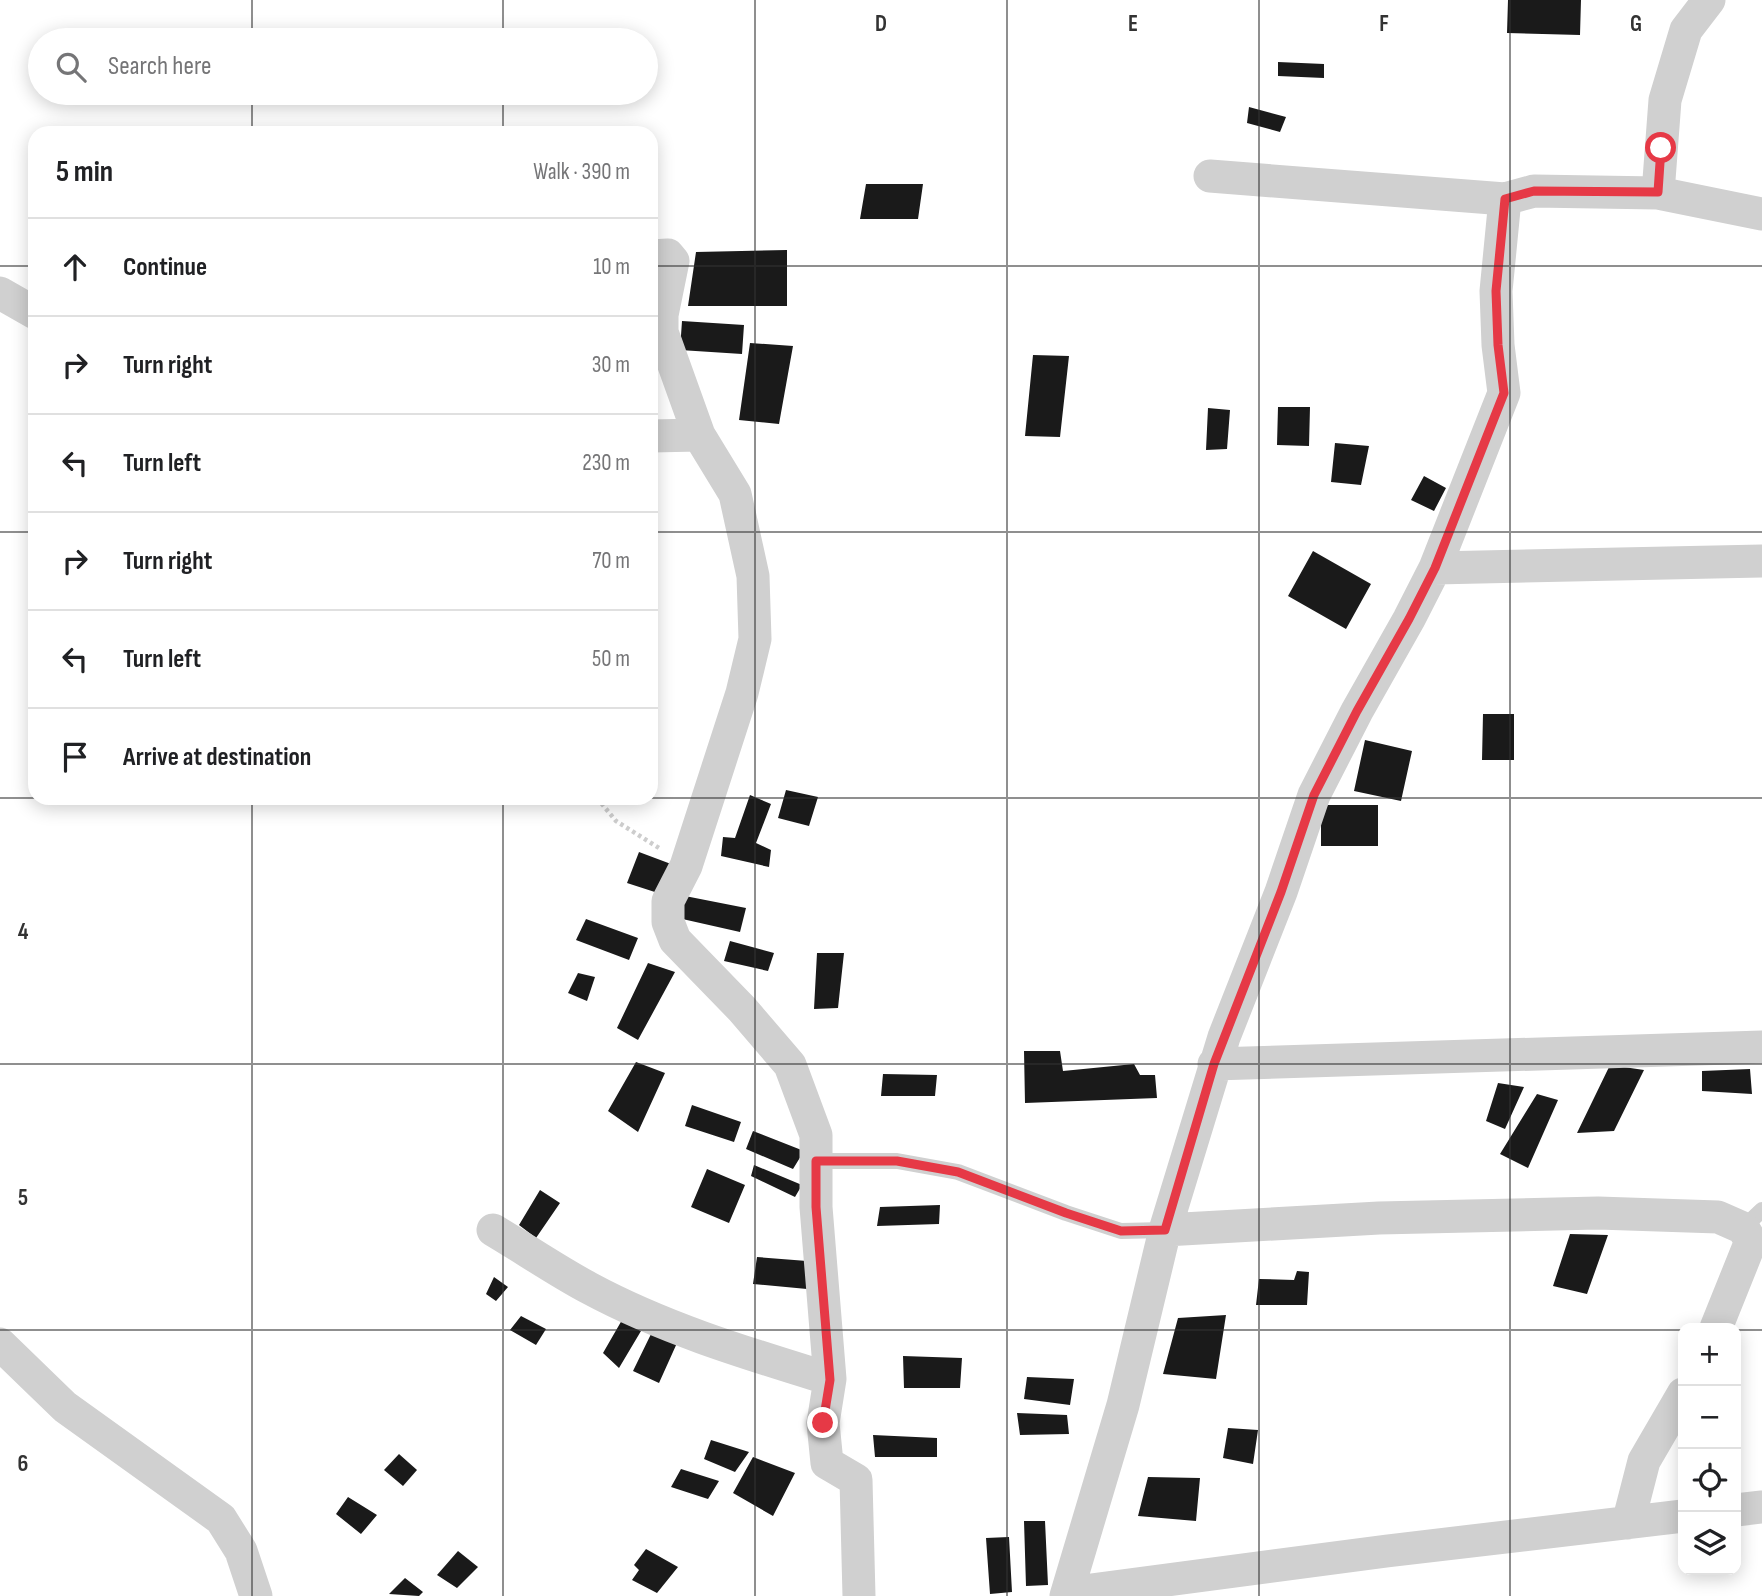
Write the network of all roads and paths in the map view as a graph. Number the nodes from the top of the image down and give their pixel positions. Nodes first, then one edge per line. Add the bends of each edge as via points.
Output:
1 (1709, 0) edge
2 (1210, 176) dead end
3 (1658, 192) junction
4 (1505, 199) junction
5 (1762, 214) edge
6 (658, 256) edge
7 (0, 293) edge
8 (28, 309) edge
9 (699, 435) junction
10 (658, 436) edge
11 (1762, 561) edge
12 (1435, 568) junction
13 (603, 805) edge
14 (686, 866) junction
15 (1762, 1047) edge
16 (1214, 1064) junction
17 (816, 1161) junction
18 (1752, 1219) edge
19 (493, 1230) dead end
20 (1165, 1230) junction
21 (1718, 1323) edge
22 (0, 1344) edge
23 (830, 1380) junction
24 (1678, 1403) edge
25 (1762, 1507) edge
26 (1741, 1509) edge
27 (1678, 1517) edge
28 (1628, 1523) junction
29 (256, 1596) edge
30 (859, 1596) edge
31 (1067, 1596) edge

1 - 3 street via 1686,30 1665,100
2 - 4 street
3 - 4 street via 1534,191
3 - 5 street
4 - 12 street via 1496,291 1504,393
6 - 9 street via 667,255 673,261 662,332
7 - 8 street
9 - 10 street
9 - 14 street via 735,494 753,576 755,639
11 - 12 street
12 - 16 street via 1314,795
13 - 14 path via 617,821
14 - 17 street via 667,901 675,940 790,1065 816,1135
15 - 16 street
16 - 20 street
17 - 20 lane via 897,1161 958,1172 1121,1231
17 - 23 street
18 - 20 street via 1598,1213 1379,1218
18 - 21 street via 1751,1241
19 - 23 street via 589,1288 664,1322
20 - 31 street via 1123,1405
22 - 29 street via 65,1407 221,1519 241,1551
23 - 30 street via 823,1423 827,1463 856,1480
24 - 28 street via 1644,1461
25 - 26 street
27 - 28 street
28 - 31 street

